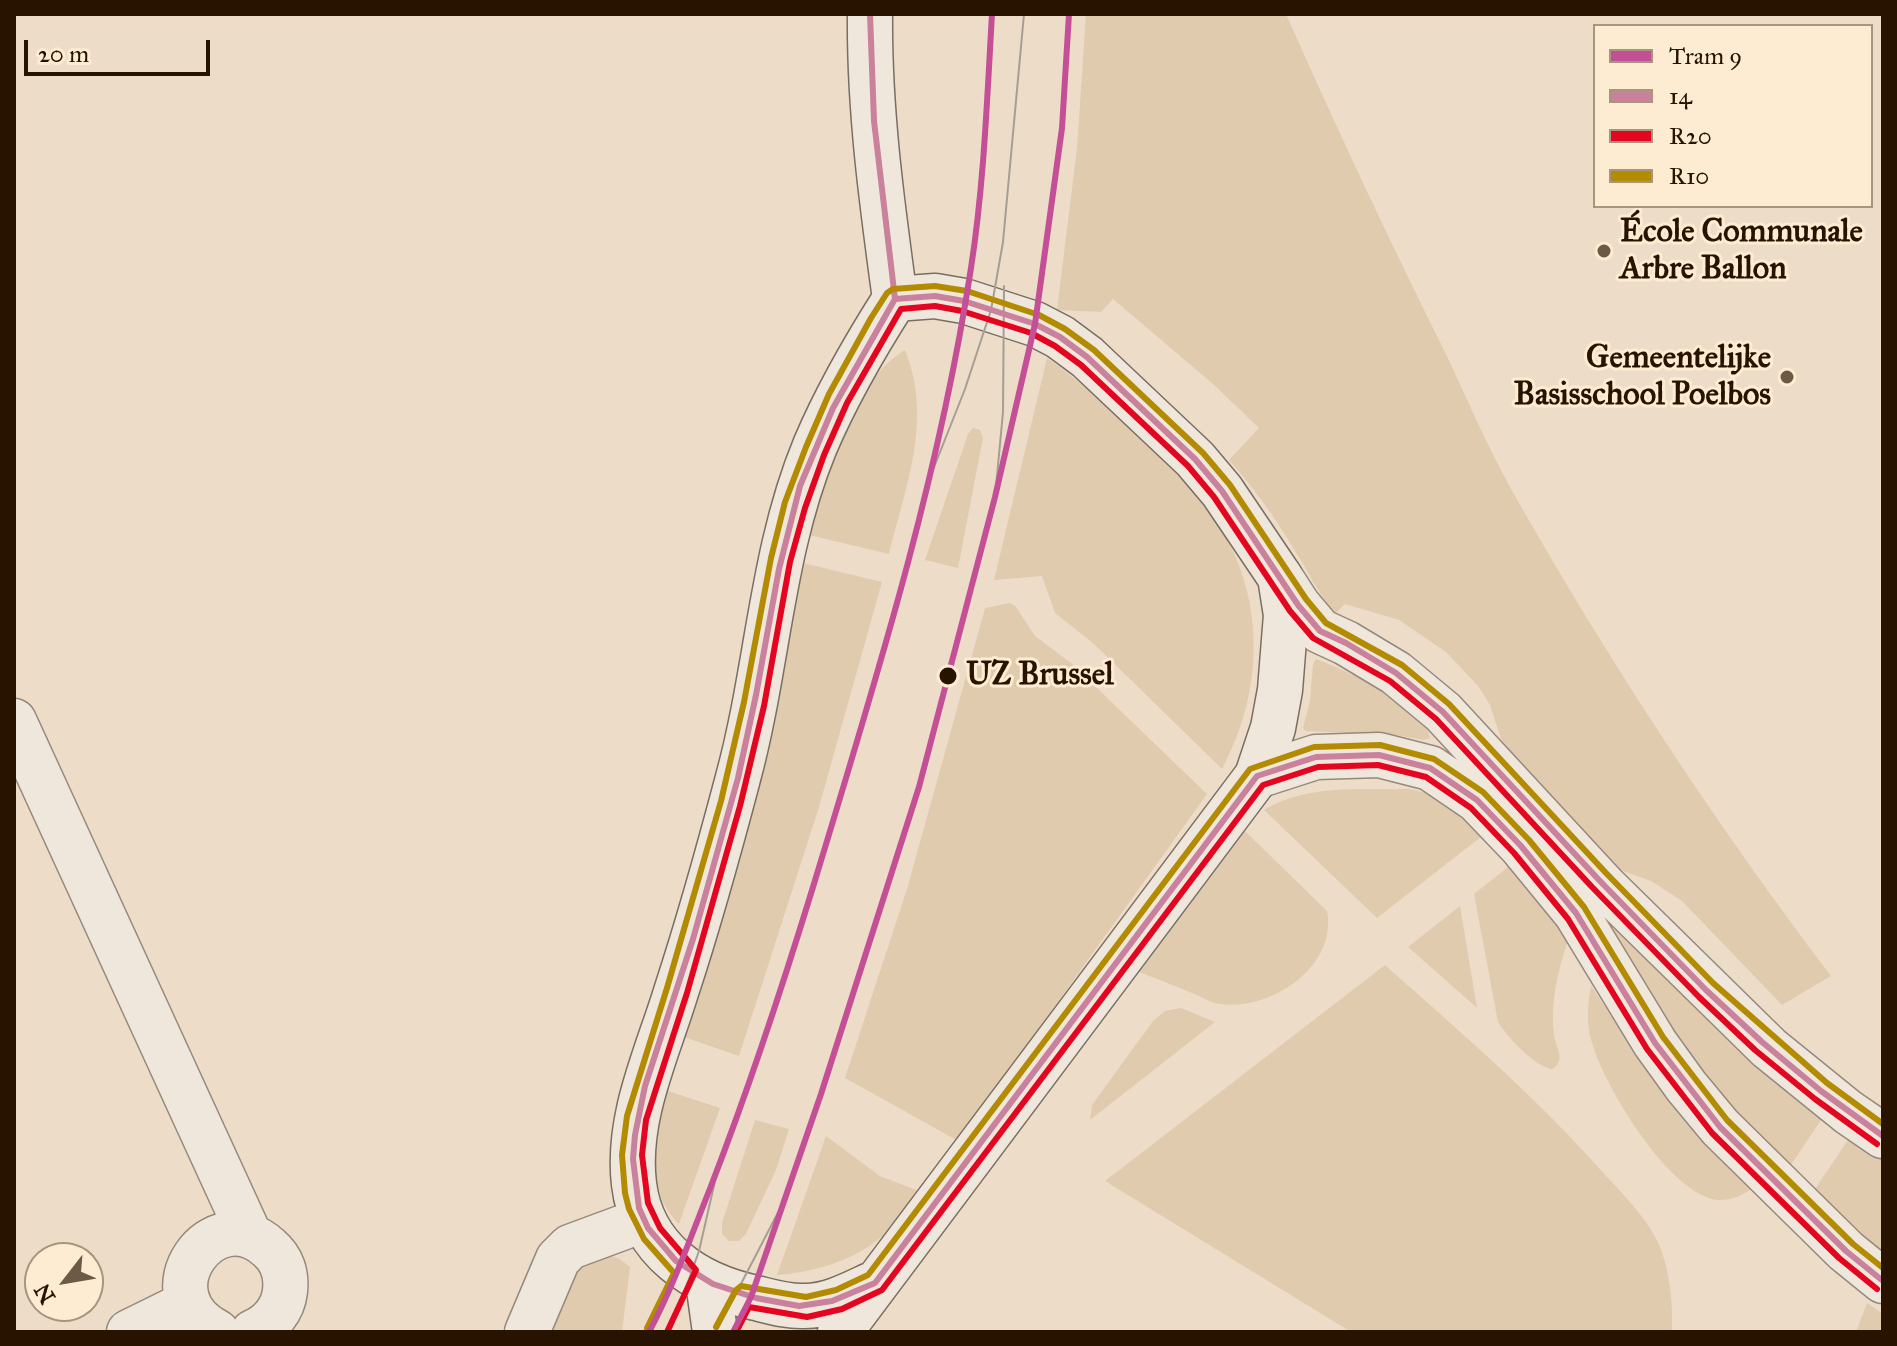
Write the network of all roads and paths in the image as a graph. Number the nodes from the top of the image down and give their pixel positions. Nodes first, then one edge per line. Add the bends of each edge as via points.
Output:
1 (870, 14) edge
2 (895, 299) junction
3 (1280, 577) junction
4 (14, 721) edge
5 (1257, 776) junction
6 (1883, 1136) edge
7 (643, 1220) junction
8 (250, 1236) junction
9 (1883, 1281) edge
10 (708, 1282) junction
11 (875, 1283) junction
12 (202, 1318) edge
13 (129, 1332) edge
14 (253, 1332) edge
15 (527, 1332) edge
16 (715, 1332) edge
17 (840, 1332) edge

1 - 2 street via 872,109
2 - 3 street via 935,296 964,301 1060,337 1195,459
2 - 7 street via 865,346 815,447 783,545 739,775 636,1122 634,1187
3 - 5 street via 1286,615 1280,690
3 - 6 street via 1320,631 1396,673 1443,712 1758,1039
4 - 8 street
5 - 9 street via 1316,757 1379,755 1430,768 1477,800 1576,913 1655,1043 1703,1107 1803,1210
5 - 11 street
7 - 10 street via 680,1266
7 - 15 street via 563,1253
8 - 12 street via 218,1237 198,1251 185,1288
8 - 14 street via 275,1253 287,1281 278,1313
10 - 11 street via 744,1296 806,1307 839,1300
10 - 16 street
11 - 17 street
12 - 13 street

